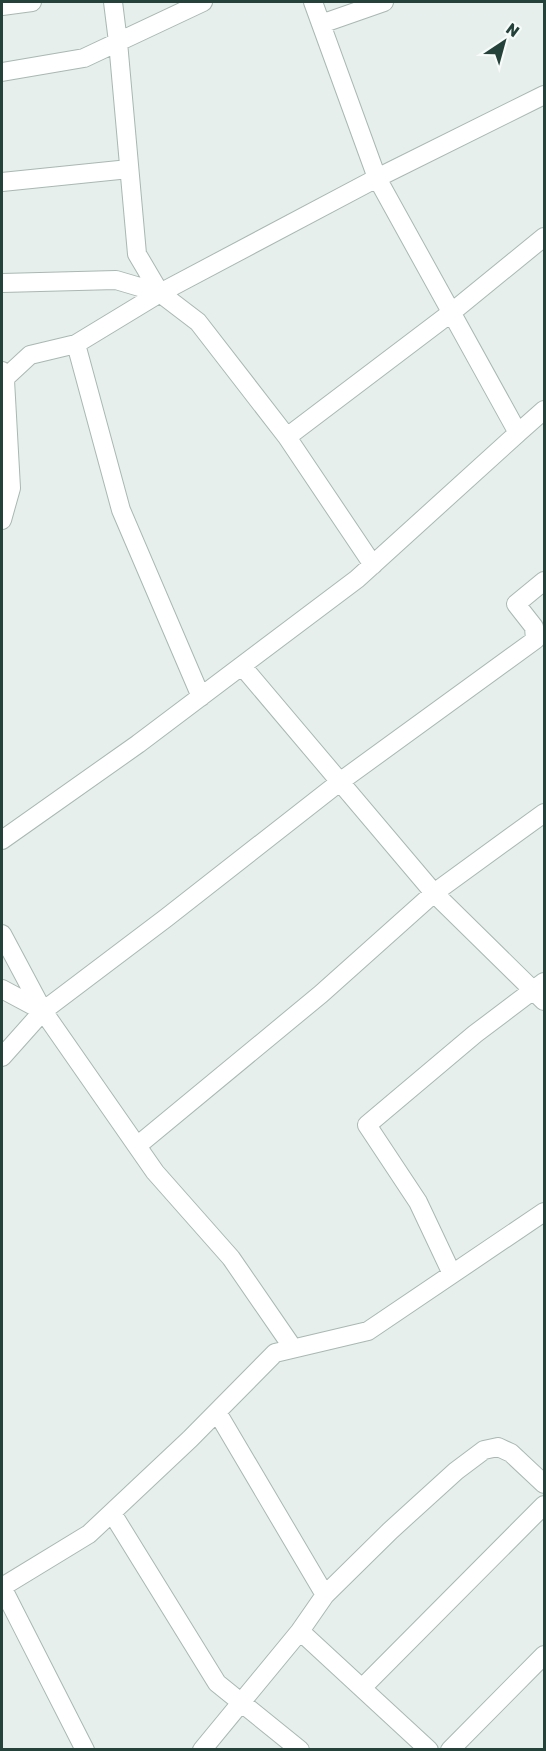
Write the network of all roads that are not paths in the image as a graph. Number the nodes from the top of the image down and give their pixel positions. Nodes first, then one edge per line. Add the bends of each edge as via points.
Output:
1 (32, 2) edge
2 (113, 2) edge
3 (202, 2) edge
4 (313, 2) edge
5 (384, 2) edge
6 (2, 6) edge
7 (321, 24) junction
8 (118, 42) junction
9 (2, 72) edge
10 (544, 95) edge
11 (129, 169) junction
12 (377, 178) junction
13 (2, 182) edge
14 (544, 237) edge
15 (2, 284) edge
16 (160, 293) junction
17 (452, 312) junction
18 (76, 344) junction
19 (3, 377) edge
20 (544, 410) edge
21 (518, 434) junction
22 (287, 437) junction
23 (2, 520) edge
24 (373, 565) junction
25 (544, 581) edge
26 (242, 666) junction
27 (201, 697) junction
28 (341, 781) junction
29 (544, 813) edge
30 (2, 840) edge
31 (434, 893) junction
32 (2, 934) edge
33 (2, 989) edge
34 (541, 992) edge
35 (43, 1011) junction
36 (2, 1057) edge
37 (136, 1146) junction
38 (544, 1212) edge
39 (452, 1274) junction
40 (293, 1348) junction
41 (217, 1412) junction
42 (544, 1484) edge
43 (544, 1505) edge
44 (112, 1513) junction
45 (2, 1587) edge
46 (325, 1595) junction
47 (300, 1631) junction
48 (544, 1655) edge
49 (362, 1688) junction
50 (241, 1703) junction
51 (85, 1749) edge
52 (202, 1749) edge
53 (300, 1749) edge
54 (429, 1749) edge
55 (450, 1749) edge

1 - 6 street
2 - 8 street
3 - 8 street
4 - 7 street
5 - 7 street
7 - 12 street
8 - 9 street via 84,58
8 - 11 street
10 - 12 street
11 - 13 street
11 - 16 street via 137,254
12 - 16 street
12 - 17 street
14 - 17 street
15 - 16 street via 116,280
16 - 18 street
16 - 22 street via 198,322
17 - 21 street
17 - 22 street
18 - 19 street via 30,355
18 - 27 street via 122,510
19 - 23 street via 11,488
20 - 21 street
21 - 24 street
22 - 24 street
24 - 26 street
25 - 28 street via 516,604 534,627 535,640
26 - 27 street
26 - 28 street
27 - 30 street
28 - 31 street
28 - 35 street
29 - 31 street
31 - 34 street
31 - 37 street via 321,994
32 - 35 street
33 - 35 street
34 - 39 street via 475,1034 367,1125 418,1202
35 - 36 street
35 - 37 street
37 - 40 street via 231,1258
38 - 39 street
39 - 40 street via 368,1330
40 - 41 street via 275,1353
41 - 44 street
41 - 46 street
42 - 46 street via 511,1453 498,1447 484,1449 390,1531
43 - 49 street
44 - 45 street via 89,1534
44 - 50 street via 218,1683
45 - 51 street
46 - 47 street
47 - 49 street
47 - 50 street
48 - 55 street
49 - 54 street
50 - 52 street
50 - 53 street

